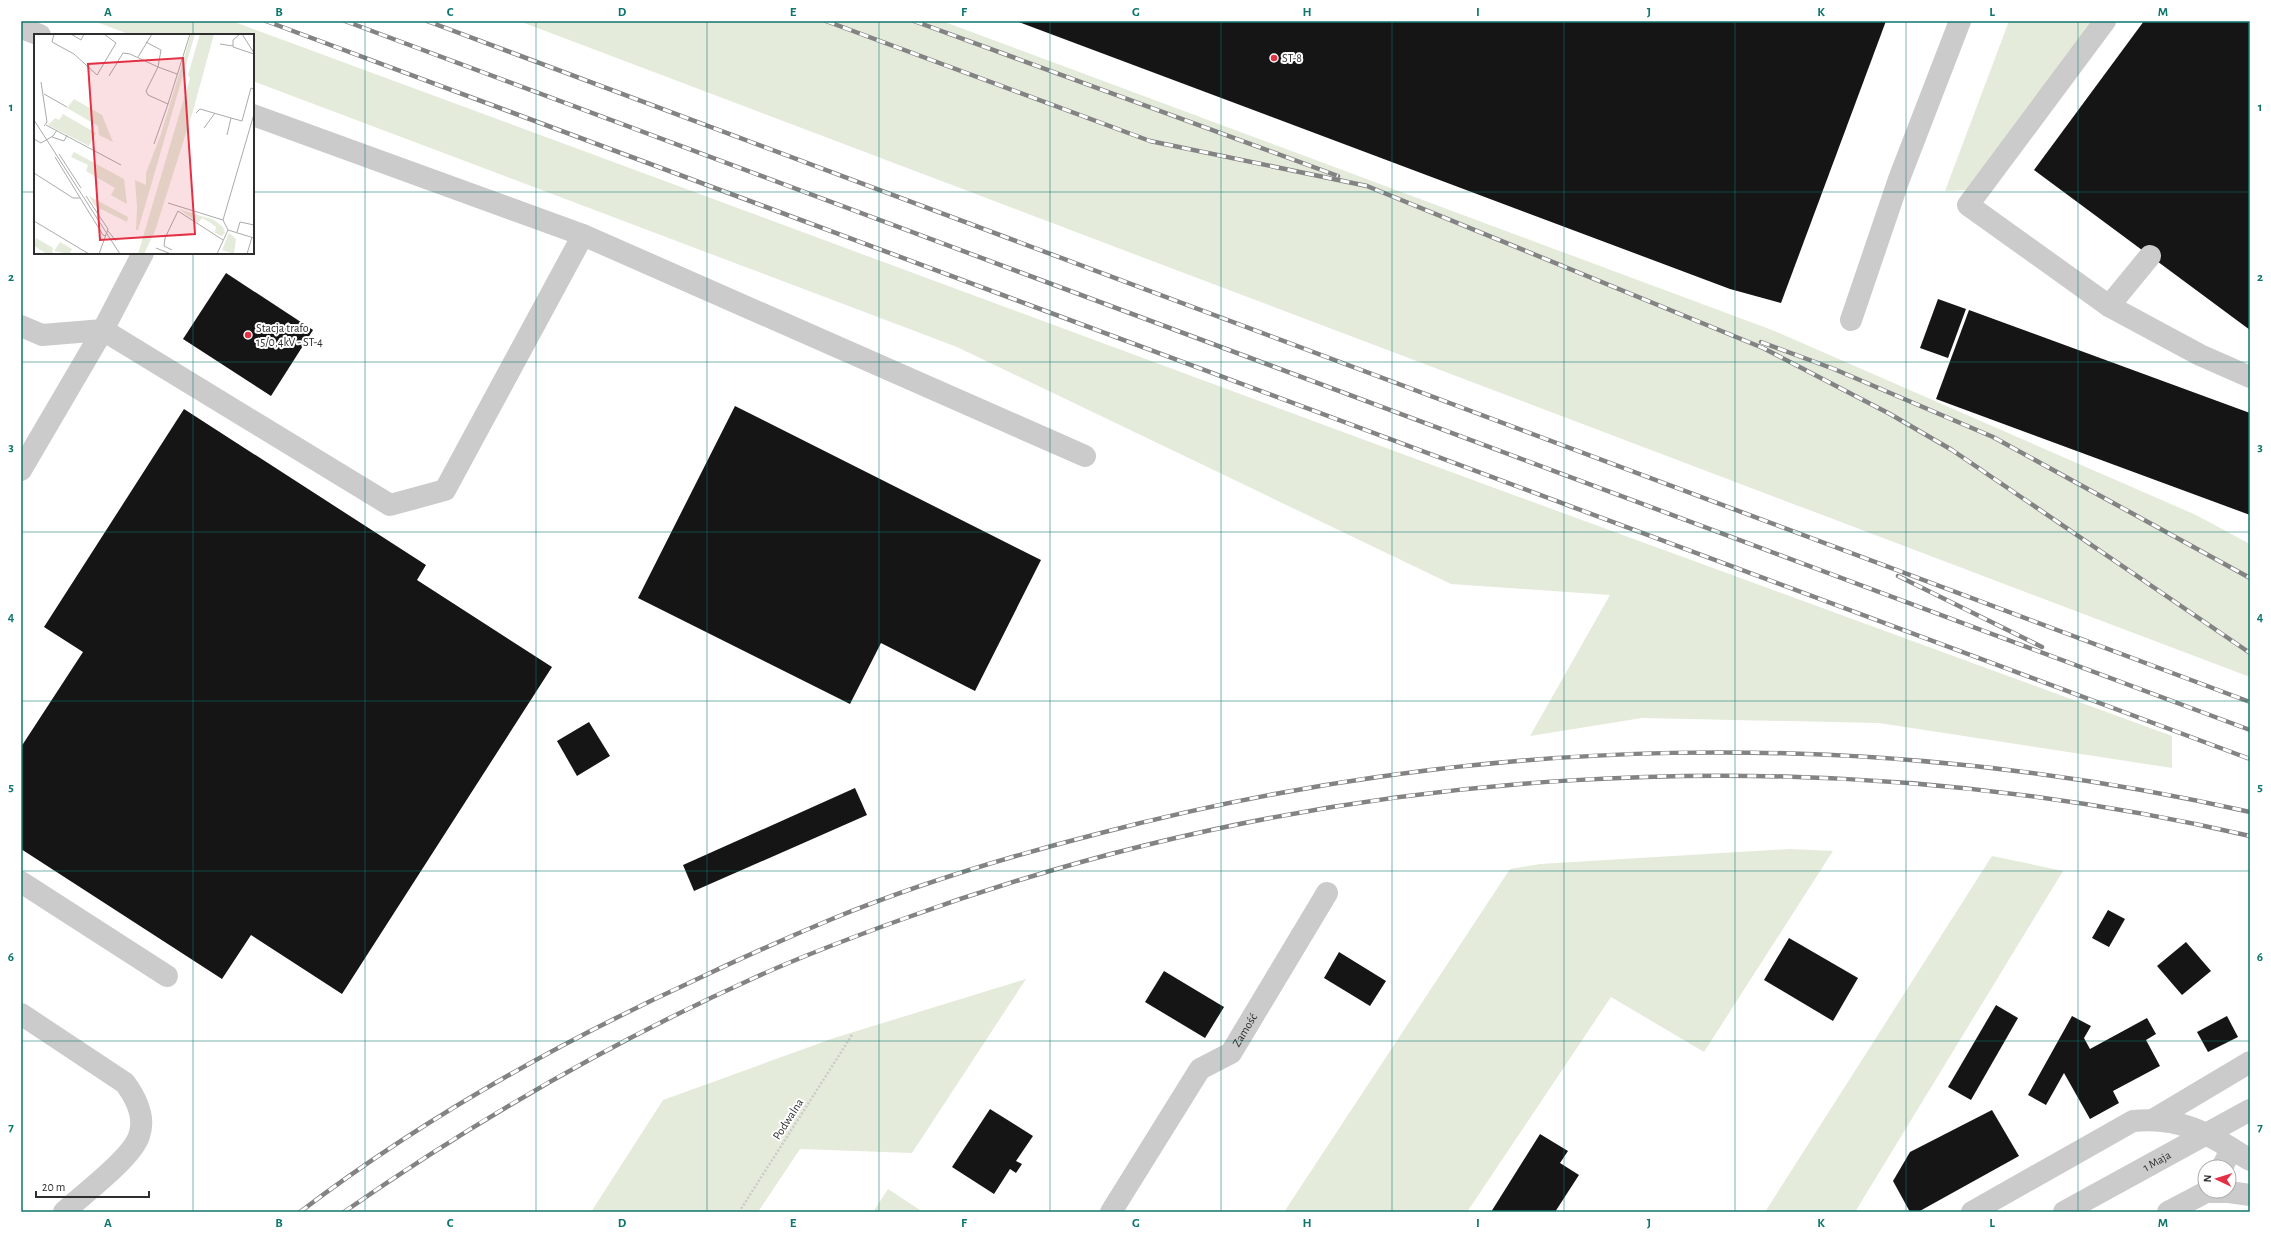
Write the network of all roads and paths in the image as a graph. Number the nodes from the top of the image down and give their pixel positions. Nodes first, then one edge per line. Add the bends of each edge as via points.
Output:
1 (1960, 21) edge
2 (2105, 21) edge
3 (21, 28) edge
4 (37, 34) edge
5 (254, 115) edge
6 (583, 235) junction
7 (142, 254) edge
8 (2150, 256) dead end
9 (2109, 306) junction
10 (1851, 320) dead end
11 (21, 326) edge
12 (103, 330) junction
13 (2250, 377) edge
14 (1085, 456) dead end
15 (21, 470) edge
16 (21, 882) edge
17 (1326, 893) dead end
18 (167, 976) dead end
19 (21, 1014) edge
20 (852, 1035) dead end
21 (2250, 1062) edge
22 (2250, 1110) edge
23 (2156, 1118) junction
24 (2229, 1147) junction
25 (2226, 1159) edge
26 (2250, 1160) edge
27 (2237, 1194) edge
28 (2250, 1196) edge
29 (2197, 1198) edge
30 (64, 1212) edge
31 (739, 1212) edge
32 (1111, 1212) edge
33 (1972, 1212) edge
34 (2064, 1212) edge
35 (2168, 1212) edge

1 - 10 street via 1899,179
2 - 9 street via 1968,204
3 - 4 street
5 - 6 street
6 - 12 street via 445,490 390,505
6 - 14 street
7 - 12 street
8 - 9 street
9 - 13 street via 2200,355
11 - 12 street via 42,335
12 - 15 street
16 - 18 street
17 - 32 street, Zamość via 1231,1053 1200,1069
19 - 30 street via 125,1083 137,1099 141,1119 139,1137 126,1155
20 - 31 path, Podwalna
21 - 23 street
22 - 34 street, 1 Maja
23 - 24 street via 2192,1127
23 - 33 street via 2133,1121
24 - 25 street
24 - 26 street
27 - 28 street
29 - 35 street

